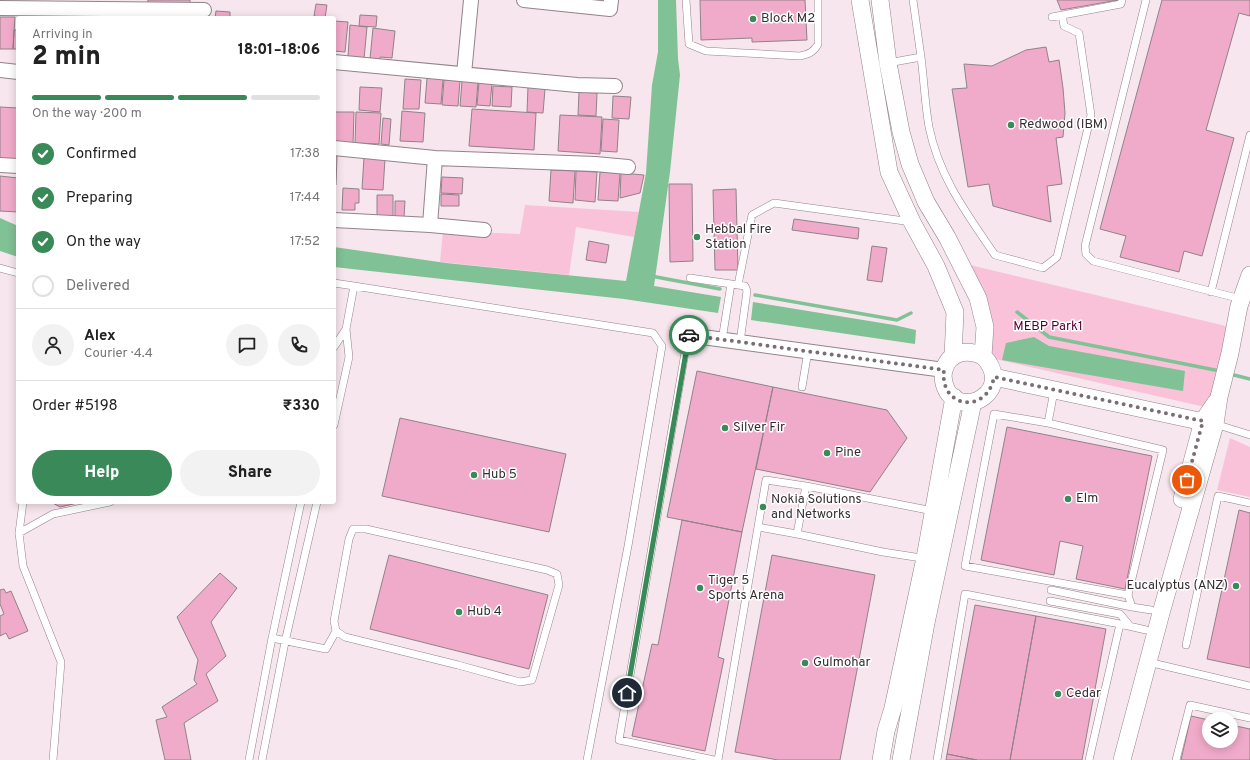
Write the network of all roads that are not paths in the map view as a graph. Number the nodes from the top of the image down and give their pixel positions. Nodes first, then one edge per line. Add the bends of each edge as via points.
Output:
1 (471, 0) edge
2 (525, 0) edge
3 (610, 0) edge
4 (686, 0) edge
5 (818, 0) edge
6 (860, 0) edge
7 (880, 0) edge
8 (913, 0) edge
9 (1122, 0) edge
10 (1146, 0) edge
11 (0, 8) edge
12 (204, 9) edge
13 (1062, 15) junction
14 (1052, 17) dead end
15 (921, 57) junction
16 (336, 62) edge
17 (888, 63) junction
18 (0, 70) edge
19 (16, 72) edge
20 (464, 74) junction
21 (615, 86) dead end
22 (1250, 135) edge
23 (336, 148) edge
24 (435, 158) junction
25 (0, 165) edge
26 (16, 166) edge
27 (628, 167) dead end
28 (336, 220) edge
29 (912, 222) junction
30 (430, 225) junction
31 (484, 230) dead end
32 (0, 268) edge
33 (16, 272) edge
34 (690, 278) dead end
35 (336, 283) edge
36 (734, 284) junction
37 (354, 286) junction
38 (1247, 287) edge
39 (1211, 292) junction
40 (346, 329) junction
41 (688, 335) joint
42 (722, 340) junction
43 (740, 342) junction
44 (336, 344) edge
45 (808, 351) junction
46 (983, 356) junction
47 (948, 363) junction
48 (994, 377) junction
49 (802, 387) dead end
50 (1054, 390) junction
51 (954, 397) junction
52 (973, 402) junction
53 (336, 416) edge
54 (1048, 423) junction
55 (1209, 423) junction
56 (1250, 435) edge
57 (806, 486) junction
58 (1250, 503) edge
59 (23, 504) edge
60 (100, 504) edge
61 (301, 504) edge
62 (317, 504) edge
63 (933, 511) junction
64 (758, 527) junction
65 (19, 533) junction
66 (797, 534) junction
67 (925, 558) junction
68 (1052, 590) dead end
69 (1128, 595) junction
70 (1050, 601) dead end
71 (1132, 607) junction
72 (1151, 610) junction
73 (1120, 624) junction
74 (1138, 628) junction
75 (336, 632) junction
76 (272, 638) junction
77 (285, 642) junction
78 (1186, 645) dead end
79 (1148, 662) junction
80 (1250, 686) edge
81 (1250, 718) edge
82 (53, 760) edge
83 (249, 760) edge
84 (262, 760) edge
85 (587, 760) edge
86 (714, 760) edge
87 (718, 760) edge
88 (881, 760) edge
89 (901, 760) edge
90 (937, 760) edge
91 (1088, 760) edge
92 (1112, 760) edge
93 (1122, 760) edge
94 (1176, 760) edge

1 - 20 street
2 - 3 street via 610,9
4 - 5 lane via 690,44 706,51 800,56 811,53 818,44
6 - 29 street via 889,172
7 - 17 street
8 - 15 lane
9 - 13 lane via 1121,4
10 - 39 lane via 1085,250 1094,261
11 - 12 street
13 - 14 lane
13 - 15 lane via 1064,26 1079,33 1091,115 1057,257 1044,268 995,255 960,204 945,176 929,127
15 - 17 lane
16 - 20 street
17 - 46 street via 910,164 926,202 978,298 985,327
18 - 19 street
20 - 21 street via 577,85
22 - 39 lane
23 - 24 street
24 - 27 street
24 - 30 street
25 - 26 street
28 - 30 street
29 - 36 lane via 774,203 752,215
29 - 47 street via 936,266 955,312
30 - 31 street
32 - 33 lane
34 - 36 lane
35 - 37 lane
36 - 42 lane
36 - 43 lane via 745,286 747,291
37 - 40 lane
37 - 85 lane via 653,333 662,346 628,546
38 - 39 lane
38 - 55 street via 1239,306 1227,364
40 - 44 lane
40 - 53 lane via 349,357
41 - 42 street
41 - 86 lane via 619,740
42 - 43 street
43 - 45 street
45 - 47 street
45 - 49 lane
46 - 47 street via 976,353 960,353
46 - 48 street via 991,366
47 - 51 street via 943,378 944,386
48 - 50 street
48 - 52 street via 988,393
50 - 54 lane
50 - 55 street
51 - 52 street via 964,402
51 - 63 street
52 - 89 street via 926,623
54 - 69 lane via 1163,450
54 - 69 lane via 994,414 965,566
55 - 56 lane
55 - 72 street
55 - 79 street
57 - 63 lane
57 - 64 lane via 766,480
57 - 66 lane
58 - 78 lane via 1218,496
59 - 65 lane
60 - 65 lane via 53,514
61 - 76 lane
62 - 77 lane
63 - 67 street
64 - 66 lane
64 - 87 lane
65 - 82 lane via 23,566 61,662
66 - 67 lane
67 - 88 street
68 - 71 lane
69 - 71 lane
70 - 74 lane via 1120,614
71 - 72 lane
72 - 74 street
73 - 74 lane
73 - 90 lane via 965,594
73 - 91 lane
74 - 92 street
75 - 75 lane via 345,637 520,682 532,680 560,585 557,574 540,568 366,529 353,529 334,621
75 - 77 lane via 326,649
76 - 77 lane
76 - 83 lane
77 - 84 lane
79 - 80 lane
79 - 93 street
81 - 94 lane via 1190,705

